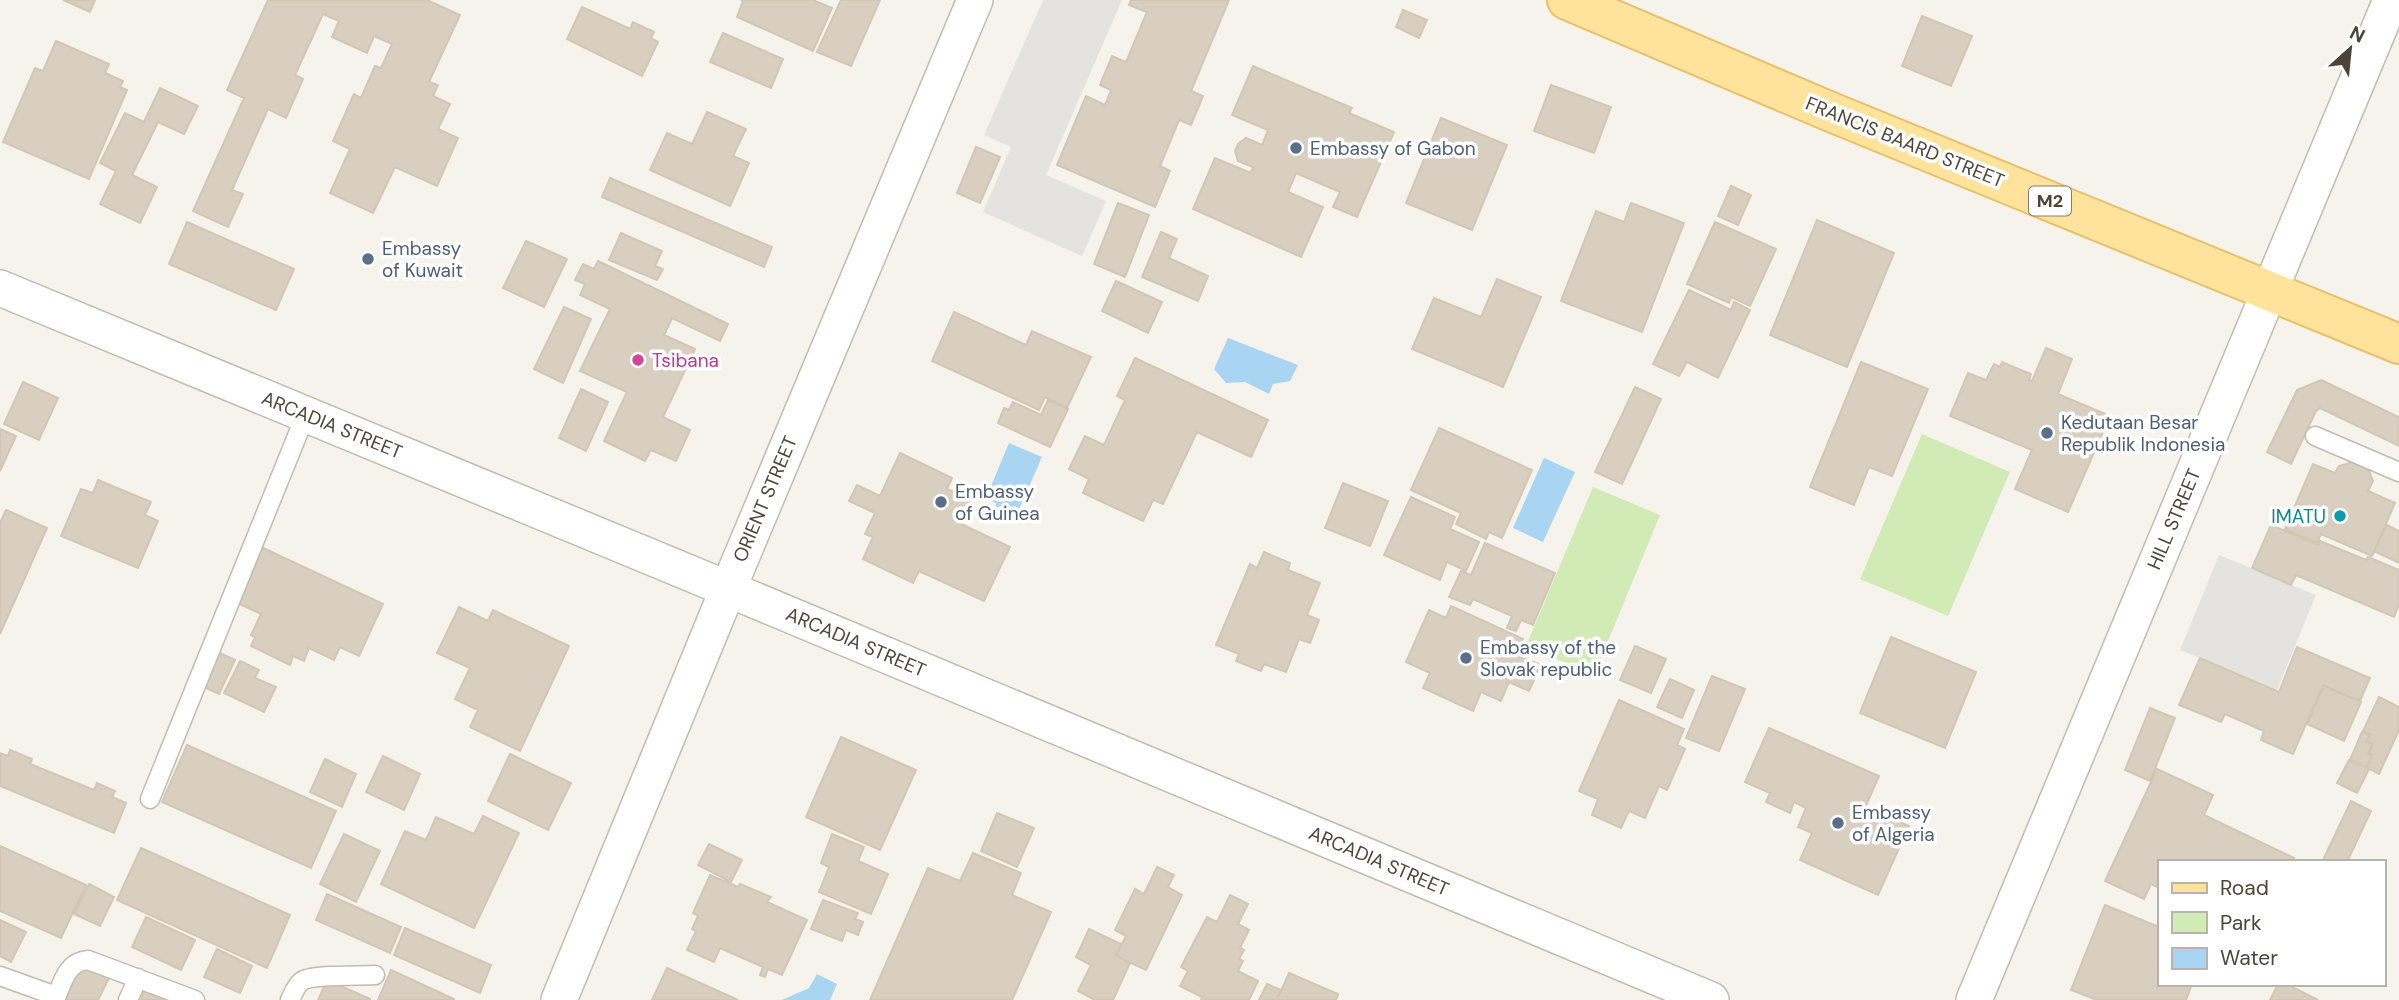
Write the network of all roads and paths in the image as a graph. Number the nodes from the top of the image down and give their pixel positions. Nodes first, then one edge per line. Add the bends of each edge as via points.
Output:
1 (975, 0) edge
2 (1567, 0) edge
3 (2391, 0) edge
4 (0, 288) edge
5 (2270, 291) junction
6 (2399, 344) edge
7 (306, 414) junction
8 (2315, 436) dead end
9 (2399, 472) edge
10 (728, 589) junction
11 (150, 799) dead end
12 (375, 975) dead end
13 (0, 976) edge
14 (138, 978) junction
15 (55, 998) edge
16 (128, 1000) edge
17 (195, 1000) edge
18 (290, 1000) edge
19 (559, 1000) edge
20 (1711, 1000) edge
21 (1974, 1000) edge

1 - 10 street, ORIENT STREET
2 - 5 main road, FRANCIS BAARD STREET / M2
3 - 5 street, HILL STREET
4 - 7 street, ARCADIA STREET
5 - 6 main road, FRANCIS BAARD STREET / M2
5 - 21 street, HILL STREET
7 - 10 street, ARCADIA STREET
7 - 11 lane
8 - 9 lane
10 - 19 street, ORIENT STREET
10 - 20 street, ARCADIA STREET
12 - 18 lane via 302,981
13 - 15 lane
14 - 15 lane via 88,960 77,961
14 - 16 lane
14 - 17 lane

